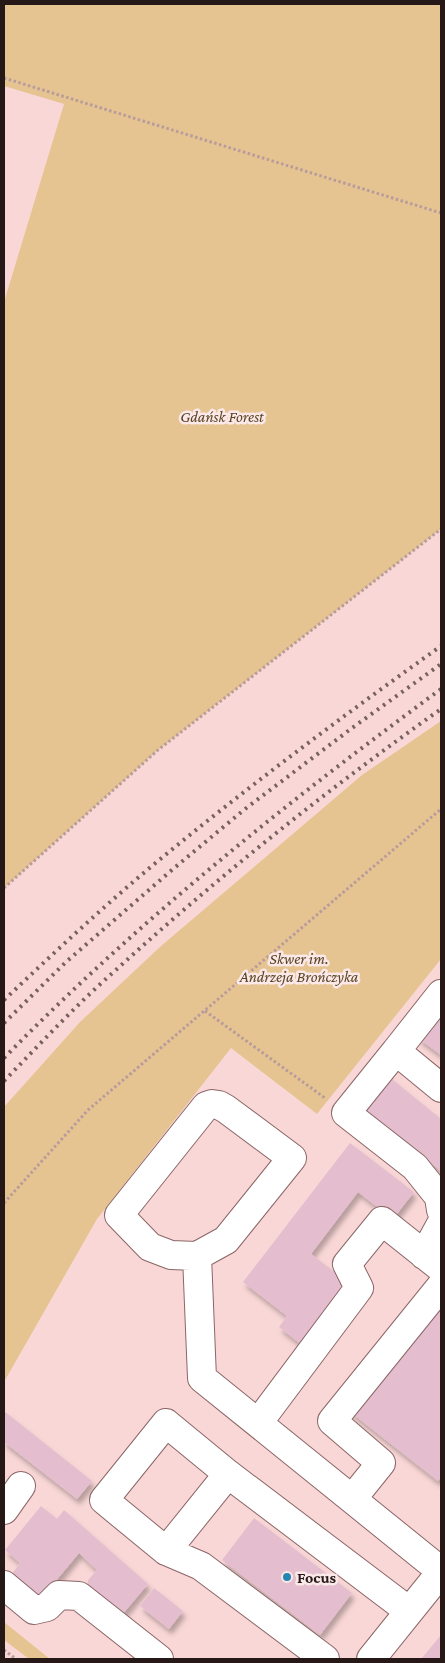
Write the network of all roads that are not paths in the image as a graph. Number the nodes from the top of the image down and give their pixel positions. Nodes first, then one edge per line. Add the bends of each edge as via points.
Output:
1 (441, 994) edge
2 (396, 1051) junction
3 (441, 1088) edge
4 (441, 1210) edge
5 (441, 1224) edge
6 (197, 1256) junction
7 (433, 1262) edge
8 (441, 1286) edge
9 (258, 1423) junction
10 (228, 1474) junction
11 (21, 1486) dead end
12 (352, 1499) junction
13 (4, 1510) edge
14 (166, 1551) junction
15 (441, 1572) edge
16 (4, 1586) edge
17 (409, 1611) junction
18 (159, 1659) edge
19 (326, 1659) edge
20 (371, 1659) edge

1 - 2 street
2 - 3 street
2 - 4 street via 346,1113 415,1168 439,1197
5 - 7 street
6 - 6 street via 171,1256 150,1247 119,1215 206,1106 219,1105 292,1158 226,1240
6 - 9 street via 202,1378
7 - 9 street via 382,1221 348,1264 360,1288
8 - 12 street via 332,1421 381,1463
9 - 12 street
10 - 14 street
10 - 14 street via 166,1423 104,1500
10 - 17 street
11 - 13 street
12 - 15 street
14 - 19 street via 201,1566
15 - 17 street
16 - 18 street via 34,1610 47,1607 59,1595 79,1596
17 - 20 street

